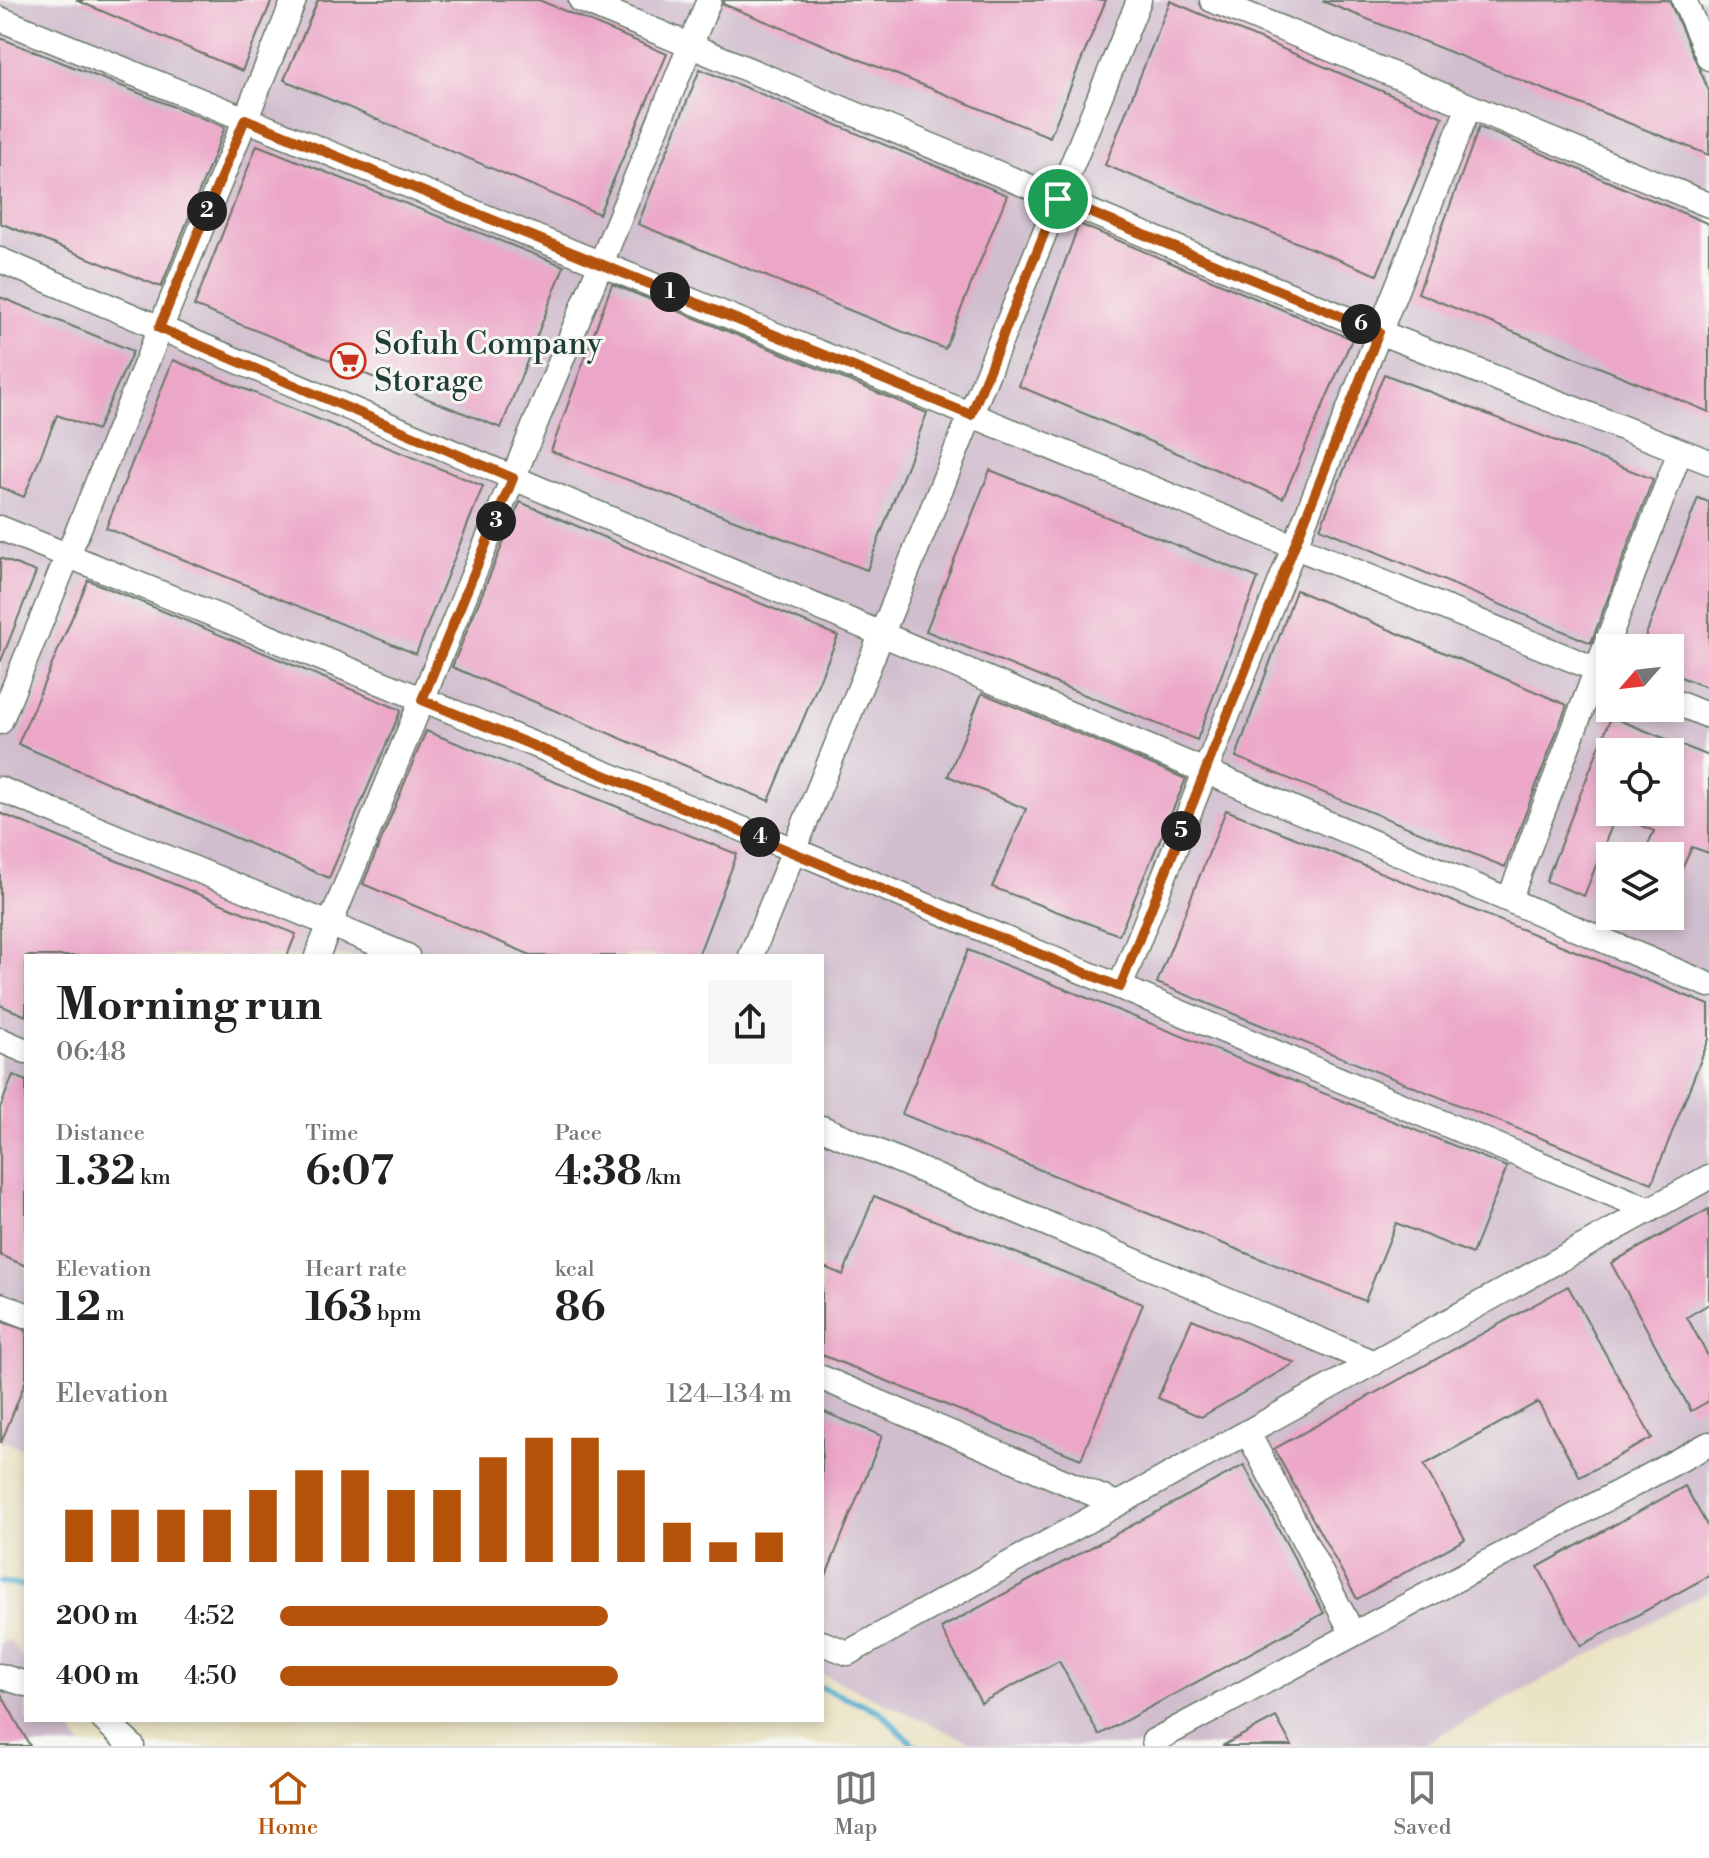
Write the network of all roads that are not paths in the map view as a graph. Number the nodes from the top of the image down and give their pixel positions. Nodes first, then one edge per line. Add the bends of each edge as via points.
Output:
1 (294, 0) edge
2 (581, 0) edge
3 (709, 0) edge
4 (1139, 0) edge
5 (1212, 0) edge
6 (1684, 0) edge
7 (0, 19) edge
8 (690, 46) junction
9 (1709, 58) edge
10 (1469, 106) junction
11 (245, 119) junction
12 (1058, 199) junction
13 (1709, 205) edge
14 (0, 260) edge
15 (601, 264) junction
16 (159, 328) junction
17 (1379, 332) junction
18 (971, 415) junction
19 (1680, 451) junction
20 (1709, 462) edge
21 (513, 478) junction
22 (0, 528) edge
23 (1294, 547) junction
24 (68, 556) junction
25 (882, 634) junction
26 (1617, 634) edge
27 (1596, 670) edge
28 (1596, 690) edge
29 (422, 700) junction
30 (1684, 706) edge
31 (1709, 716) edge
32 (0, 722) edge
33 (1205, 771) junction
34 (0, 789) edge
35 (794, 850) junction
36 (1509, 900) junction
37 (330, 924) junction
38 (318, 954) edge
39 (402, 954) edge
40 (752, 954) edge
41 (1709, 985) edge
42 (1120, 987) junction
43 (0, 1040) edge
44 (24, 1050) edge
45 (824, 1129) edge
46 (1709, 1177) edge
47 (1650, 1210) junction
48 (0, 1305) edge
49 (24, 1314) edge
50 (1374, 1363) junction
51 (824, 1379) edge
52 (1248, 1433) junction
53 (1709, 1444) edge
54 (1117, 1504) junction
55 (1353, 1634) junction
56 (824, 1644) edge
57 (0, 1676) edge
58 (24, 1683) edge
59 (106, 1722) edge
60 (1154, 1741) dead end
61 (132, 1746) edge

1 - 11 lane
2 - 8 lane
3 - 8 lane
4 - 12 lane
5 - 10 lane
6 - 9 lane
7 - 11 lane
8 - 12 lane
8 - 15 lane
10 - 13 lane
10 - 17 lane
11 - 15 lane
11 - 16 lane
12 - 17 lane
12 - 18 lane
14 - 16 lane
15 - 18 lane
15 - 21 lane
16 - 21 lane
16 - 24 lane
17 - 19 lane
17 - 23 lane
18 - 23 lane
18 - 25 lane
19 - 20 lane
19 - 26 lane
21 - 25 lane
21 - 29 lane
22 - 24 lane
23 - 27 lane
23 - 33 lane
24 - 29 lane
24 - 32 lane
25 - 33 lane
25 - 35 lane
28 - 36 lane
29 - 35 lane
29 - 37 lane
30 - 31 lane
33 - 36 lane
33 - 42 lane
34 - 37 lane
35 - 40 lane
35 - 42 lane
36 - 41 lane
37 - 38 lane
37 - 39 lane
42 - 47 lane
43 - 44 lane
45 - 50 lane
46 - 47 lane
47 - 50 lane
48 - 49 lane
50 - 52 lane
51 - 54 lane
52 - 54 lane
52 - 55 lane
53 - 55 lane
54 - 56 lane via 848,1653
55 - 60 lane
57 - 58 lane
59 - 61 lane

